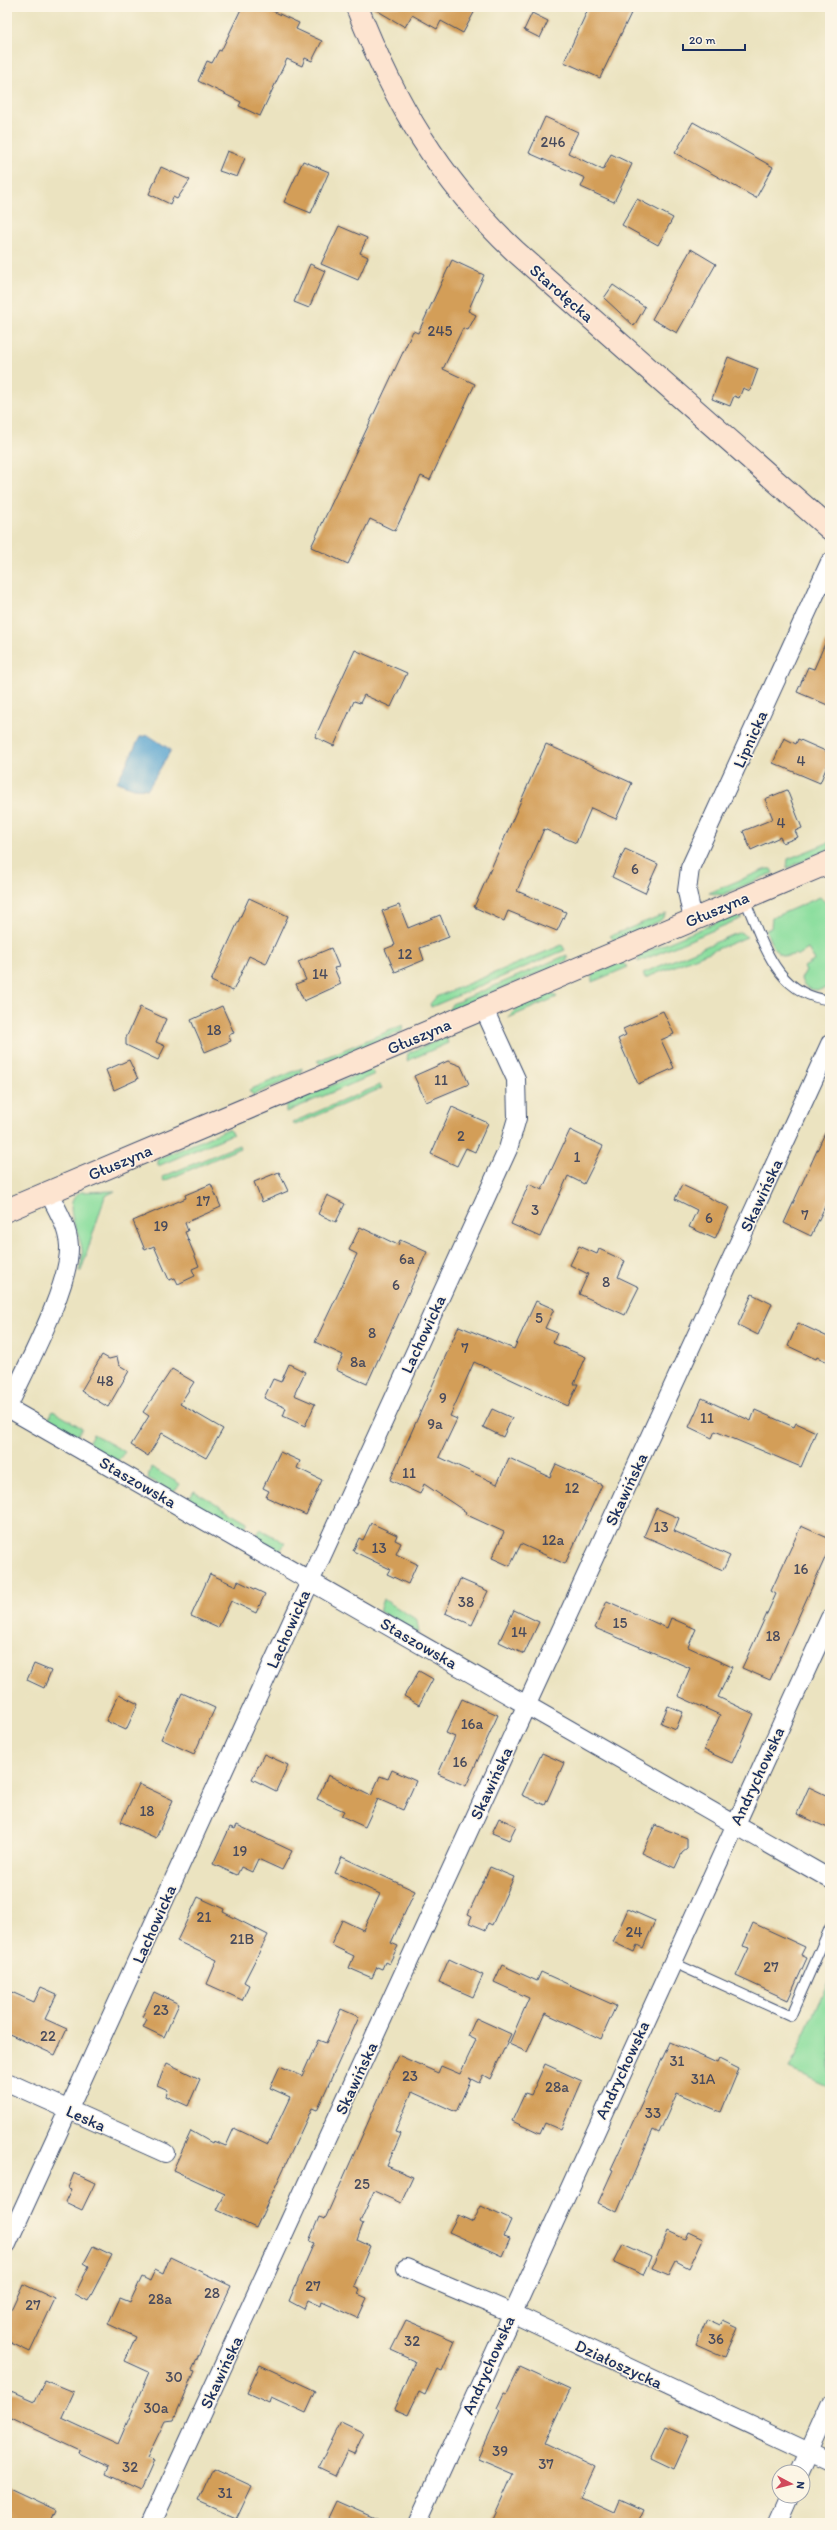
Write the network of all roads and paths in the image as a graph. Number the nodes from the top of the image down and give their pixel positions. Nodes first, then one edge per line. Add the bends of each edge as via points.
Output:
1 (357, 7) edge
2 (830, 529) edge
3 (830, 562) edge
4 (829, 865) edge
5 (744, 898) junction
6 (693, 920) junction
7 (830, 1000) edge
8 (484, 1009) junction
9 (830, 1044) edge
10 (48, 1192) junction
11 (7, 1210) edge
12 (7, 1408) edge
13 (310, 1580) junction
14 (830, 1618) edge
15 (527, 1705) junction
16 (735, 1824) junction
17 (830, 1879) edge
18 (830, 1927) edge
19 (672, 1962) junction
20 (7, 2082) edge
21 (69, 2110) junction
22 (165, 2153) dead end
23 (7, 2244) edge
24 (406, 2268) dead end
25 (512, 2313) junction
26 (830, 2406) edge
27 (809, 2453) junction
28 (830, 2462) edge
29 (804, 2464) edge
30 (785, 2504) edge
31 (151, 2523) edge
32 (417, 2523) edge
33 (777, 2523) edge

1 - 2 street, Starołęcka via 378,59 408,117 451,182 472,208 515,251
3 - 6 street, Lipnicka via 690,868 686,891
4 - 5 street, Głuszyna
5 - 6 street, Głuszyna
5 - 7 lane via 770,957 785,979 800,993
6 - 8 street, Głuszyna
8 - 10 street, Głuszyna
8 - 13 street, Lachowicka via 516,1079 518,1107 512,1134
9 - 15 street, Skawińska
10 - 11 street, Głuszyna
10 - 12 street via 65,1227 69,1246 68,1262 57,1298
12 - 13 street, Staszowska
13 - 15 street, Staszowska
13 - 21 street, Lachowicka
14 - 16 street, Andrychowska
15 - 16 street, Staszowska
15 - 31 street, Skawińska
16 - 17 street, Staszowska
16 - 19 street, Andrychowska
18 - 19 lane via 791,2016
19 - 25 street, Andrychowska
20 - 21 street, Leska
21 - 22 street, Leska
21 - 23 street, Lachowicka
24 - 25 street, Działoszycka
25 - 27 street, Działoszycka
25 - 32 street, Andrychowska
26 - 27 street
27 - 28 street, Działoszycka
27 - 29 street
30 - 33 street

